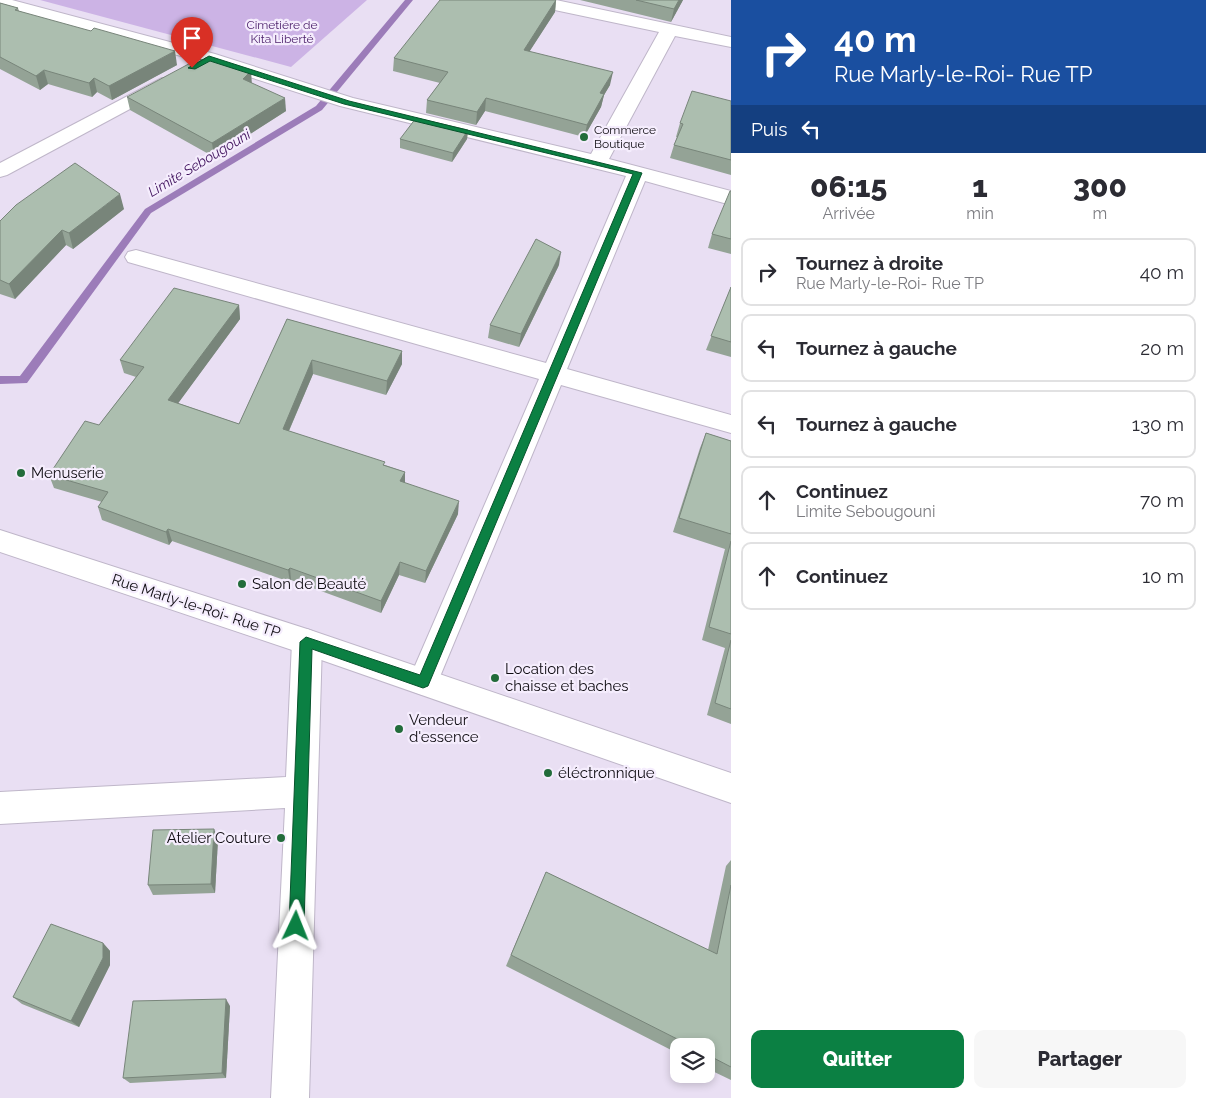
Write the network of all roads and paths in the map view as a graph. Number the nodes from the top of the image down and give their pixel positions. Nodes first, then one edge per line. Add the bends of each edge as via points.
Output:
1 (531, 0) edge
2 (0, 2) edge
3 (670, 30) junction
4 (731, 42) edge
5 (209, 58) junction
6 (0, 154) edge
7 (20, 160) junction
8 (597, 162) junction
9 (0, 171) edge
10 (638, 173) junction
11 (731, 198) edge
12 (136, 257) dead end
13 (553, 374) junction
14 (731, 424) edge
15 (0, 541) edge
16 (306, 642) junction
17 (423, 682) junction
18 (731, 788) edge
19 (301, 792) junction
20 (0, 808) edge
21 (290, 1098) edge

1 - 3 street
2 - 5 street
3 - 4 street
3 - 8 street
5 - 7 street
5 - 8 street via 347,102
6 - 7 street
7 - 9 street
8 - 10 street
10 - 11 street
10 - 13 street
12 - 13 street
13 - 14 street
13 - 17 street
15 - 16 street, Rue Marly-le-Roi- Rue TP
16 - 17 street, Rue Marly-le-Roi- Rue TP
16 - 19 street
17 - 18 street, Rue Marly-le-Roi- Rue TP
19 - 20 street
19 - 21 street

